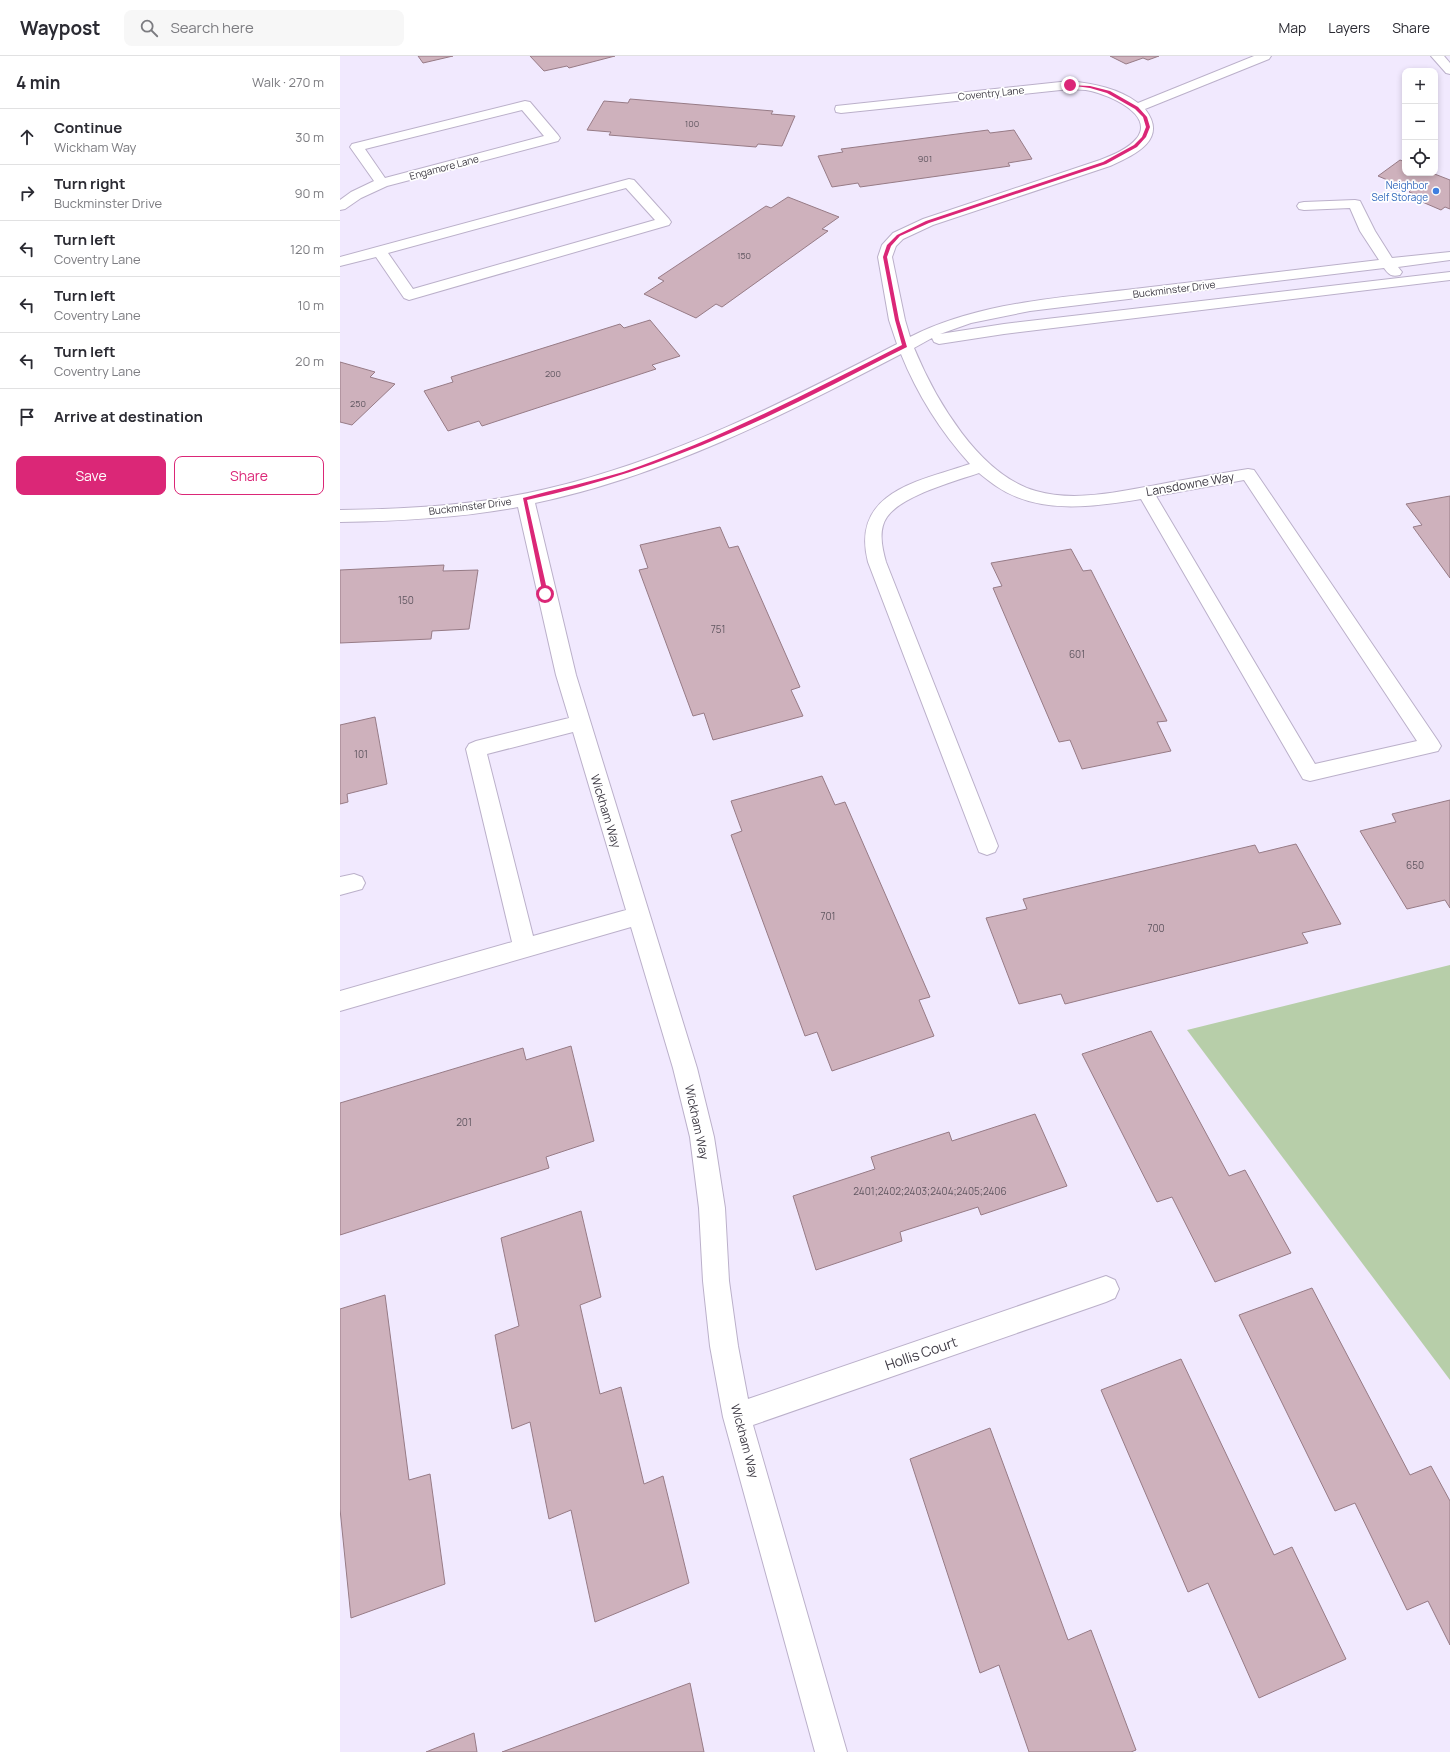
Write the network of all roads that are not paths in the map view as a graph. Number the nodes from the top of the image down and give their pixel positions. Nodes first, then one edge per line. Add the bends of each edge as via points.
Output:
1 (1265, 56) edge
2 (1437, 56) edge
3 (1450, 70) edge
4 (1137, 108) junction
5 (841, 109) dead end
6 (382, 183) junction
7 (340, 206) edge
8 (1304, 206) dead end
9 (380, 252) junction
10 (1450, 256) edge
11 (340, 262) edge
12 (1388, 263) junction
13 (1450, 276) edge
14 (1403, 282) junction
15 (905, 346) junction
16 (981, 466) junction
17 (1146, 493) junction
18 (525, 499) junction
19 (340, 516) edge
20 (580, 723) junction
21 (987, 846) dead end
22 (638, 916) junction
23 (525, 948) junction
24 (340, 1001) edge
25 (1106, 1289) dead end
26 (737, 1416) junction
27 (831, 1752) edge

1 - 4 street
2 - 3 street
4 - 5 street, Coventry Lane via 1108,92 1070,85
4 - 15 street, Coventry Lane via 1145,117 1148,127 1136,146 1121,155 1105,163 928,222 898,236 889,245 885,257 897,320
6 - 6 street, Engamore Lane via 553,138 525,105 357,147
6 - 7 street, Engamore Lane
8 - 12 street via 1355,204 1367,232
9 - 9 street via 409,295 664,222 628,183
9 - 11 street
10 - 12 street, Buckminster Drive
12 - 14 street
12 - 15 street, Buckminster Drive via 1001,311 967,318 945,326
13 - 14 street, Buckminster Drive
14 - 15 street, Buckminster Drive via 1004,329
15 - 16 street, Lansdowne Way via 917,375 933,402 962,445
15 - 18 street, Buckminster Drive via 726,434 624,473
16 - 17 street, Lansdowne Way via 1003,483 1032,496 1068,501 1108,499
16 - 21 street via 908,493 892,502 884,508 877,519 872,542 877,562
17 - 17 street, Lansdowne Way via 1248,474 1431,746 1310,773
18 - 19 street, Buckminster Drive via 423,513
18 - 20 street, Wickham Way via 545,594
20 - 22 street, Wickham Way
20 - 23 street via 476,749
22 - 23 street
22 - 26 street, Wickham Way via 685,1068 702,1137 712,1208 716,1281 724,1346
23 - 24 street
25 - 26 street, Hollis Court
26 - 27 street, Wickham Way

